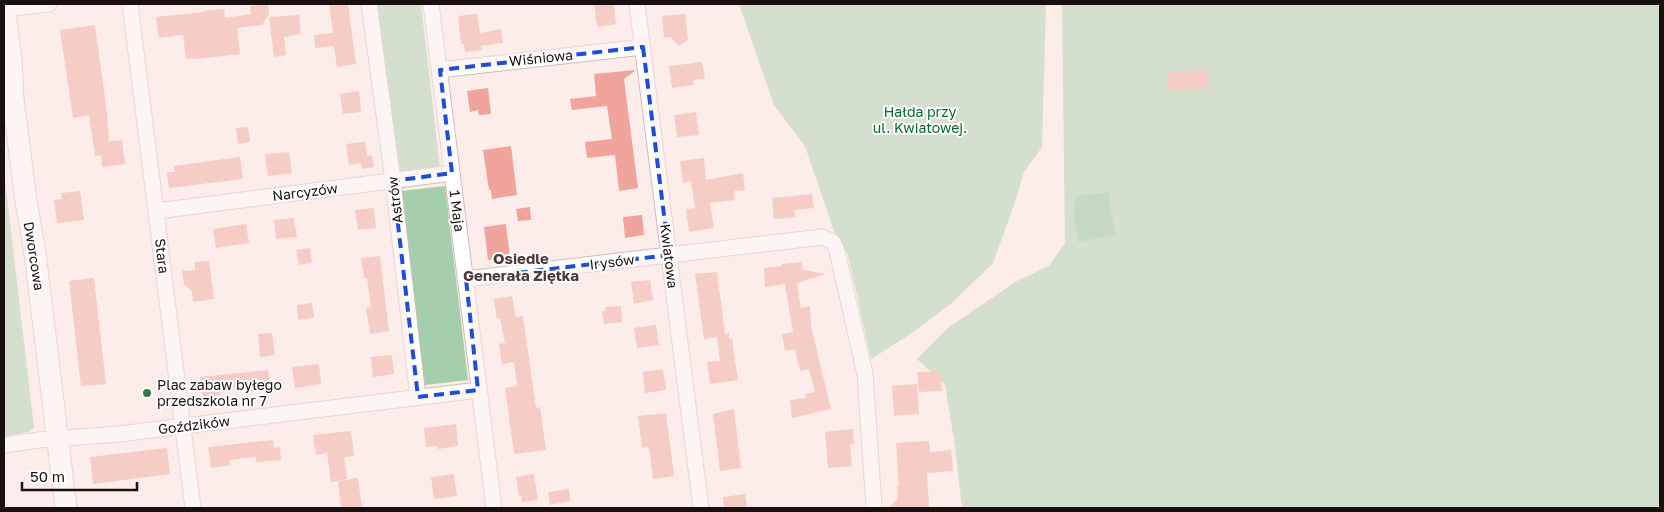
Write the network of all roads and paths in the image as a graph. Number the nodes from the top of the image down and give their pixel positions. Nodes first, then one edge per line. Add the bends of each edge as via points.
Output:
1 (49, 4) edge
2 (130, 4) edge
3 (368, 4) edge
4 (432, 4) edge
5 (637, 4) edge
6 (4, 7) edge
7 (643, 47) junction
8 (440, 70) junction
9 (452, 173) junction
10 (393, 181) junction
11 (157, 211) junction
12 (669, 255) junction
13 (466, 279) junction
14 (478, 390) junction
15 (418, 397) junction
16 (184, 426) junction
17 (58, 439) junction
18 (4, 445) edge
19 (66, 508) edge
20 (193, 508) edge
21 (494, 508) edge
22 (701, 508) edge
23 (874, 508) edge

1 - 6 street
2 - 11 street, Stara
3 - 10 street, Astrów
4 - 8 street, 1 Maja
5 - 7 street, Kwiatowa
6 - 17 street, Dworcowa via 12,61 15,117
7 - 8 street, Wiśniowa
7 - 12 street, Kwiatowa
8 - 9 street, 1 Maja
9 - 10 street, Narcyzów
9 - 13 street, 1 Maja
10 - 11 street, Narcyzów
10 - 15 street, Astrów
11 - 16 street, Stara
12 - 13 street, Irysów
12 - 22 street, Kwiatowa
12 - 23 street, Irysów via 822,237 833,242 838,251 865,374
13 - 14 street, 1 Maja
14 - 15 street, Goździków
14 - 21 street, 1 Maja
15 - 16 street, Goździków
16 - 17 street, Goździków
16 - 20 street, Stara
17 - 18 street, Goździków
17 - 19 street, Dworcowa

